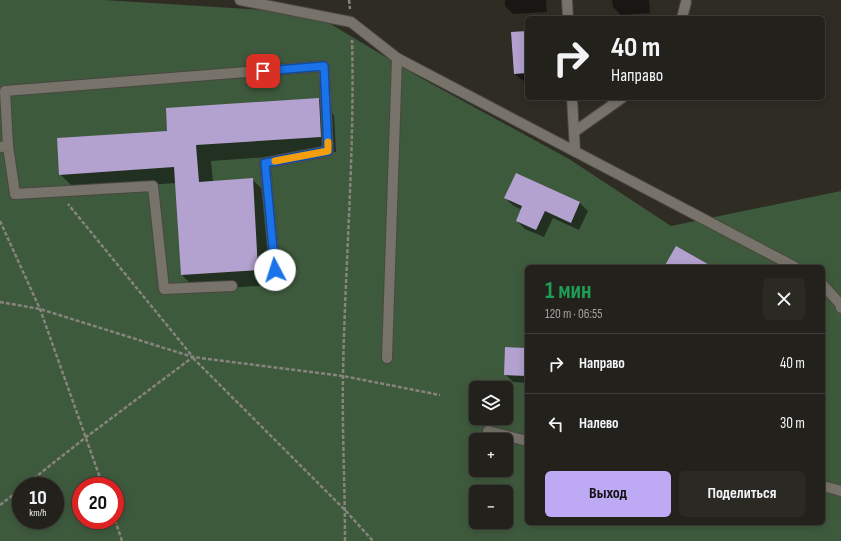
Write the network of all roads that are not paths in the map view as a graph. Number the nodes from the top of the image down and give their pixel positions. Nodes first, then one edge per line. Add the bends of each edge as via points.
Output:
1 (240, 0) edge
2 (567, 0) edge
3 (686, 2) dead end
4 (568, 16) edge
5 (682, 16) edge
6 (397, 58) junction
7 (572, 100) edge
8 (619, 100) edge
9 (574, 132) junction
10 (4, 146) edge
11 (575, 152) junction
12 (792, 265) edge
13 (275, 270) dead end
14 (232, 286) dead end
15 (825, 287) edge
16 (841, 308) edge
17 (387, 358) dead end
18 (488, 431) dead end
19 (525, 440) edge
20 (825, 487) edge
21 (841, 491) edge

1 - 6 lane via 351,22
2 - 4 lane
3 - 5 lane
6 - 11 lane
6 - 17 lane
7 - 9 lane
8 - 9 lane
9 - 11 lane
10 - 13 lane via 5,91 324,66 328,151 265,163
10 - 14 lane via 16,194 153,186 164,289
11 - 12 lane
15 - 16 lane
18 - 19 lane
20 - 21 lane

